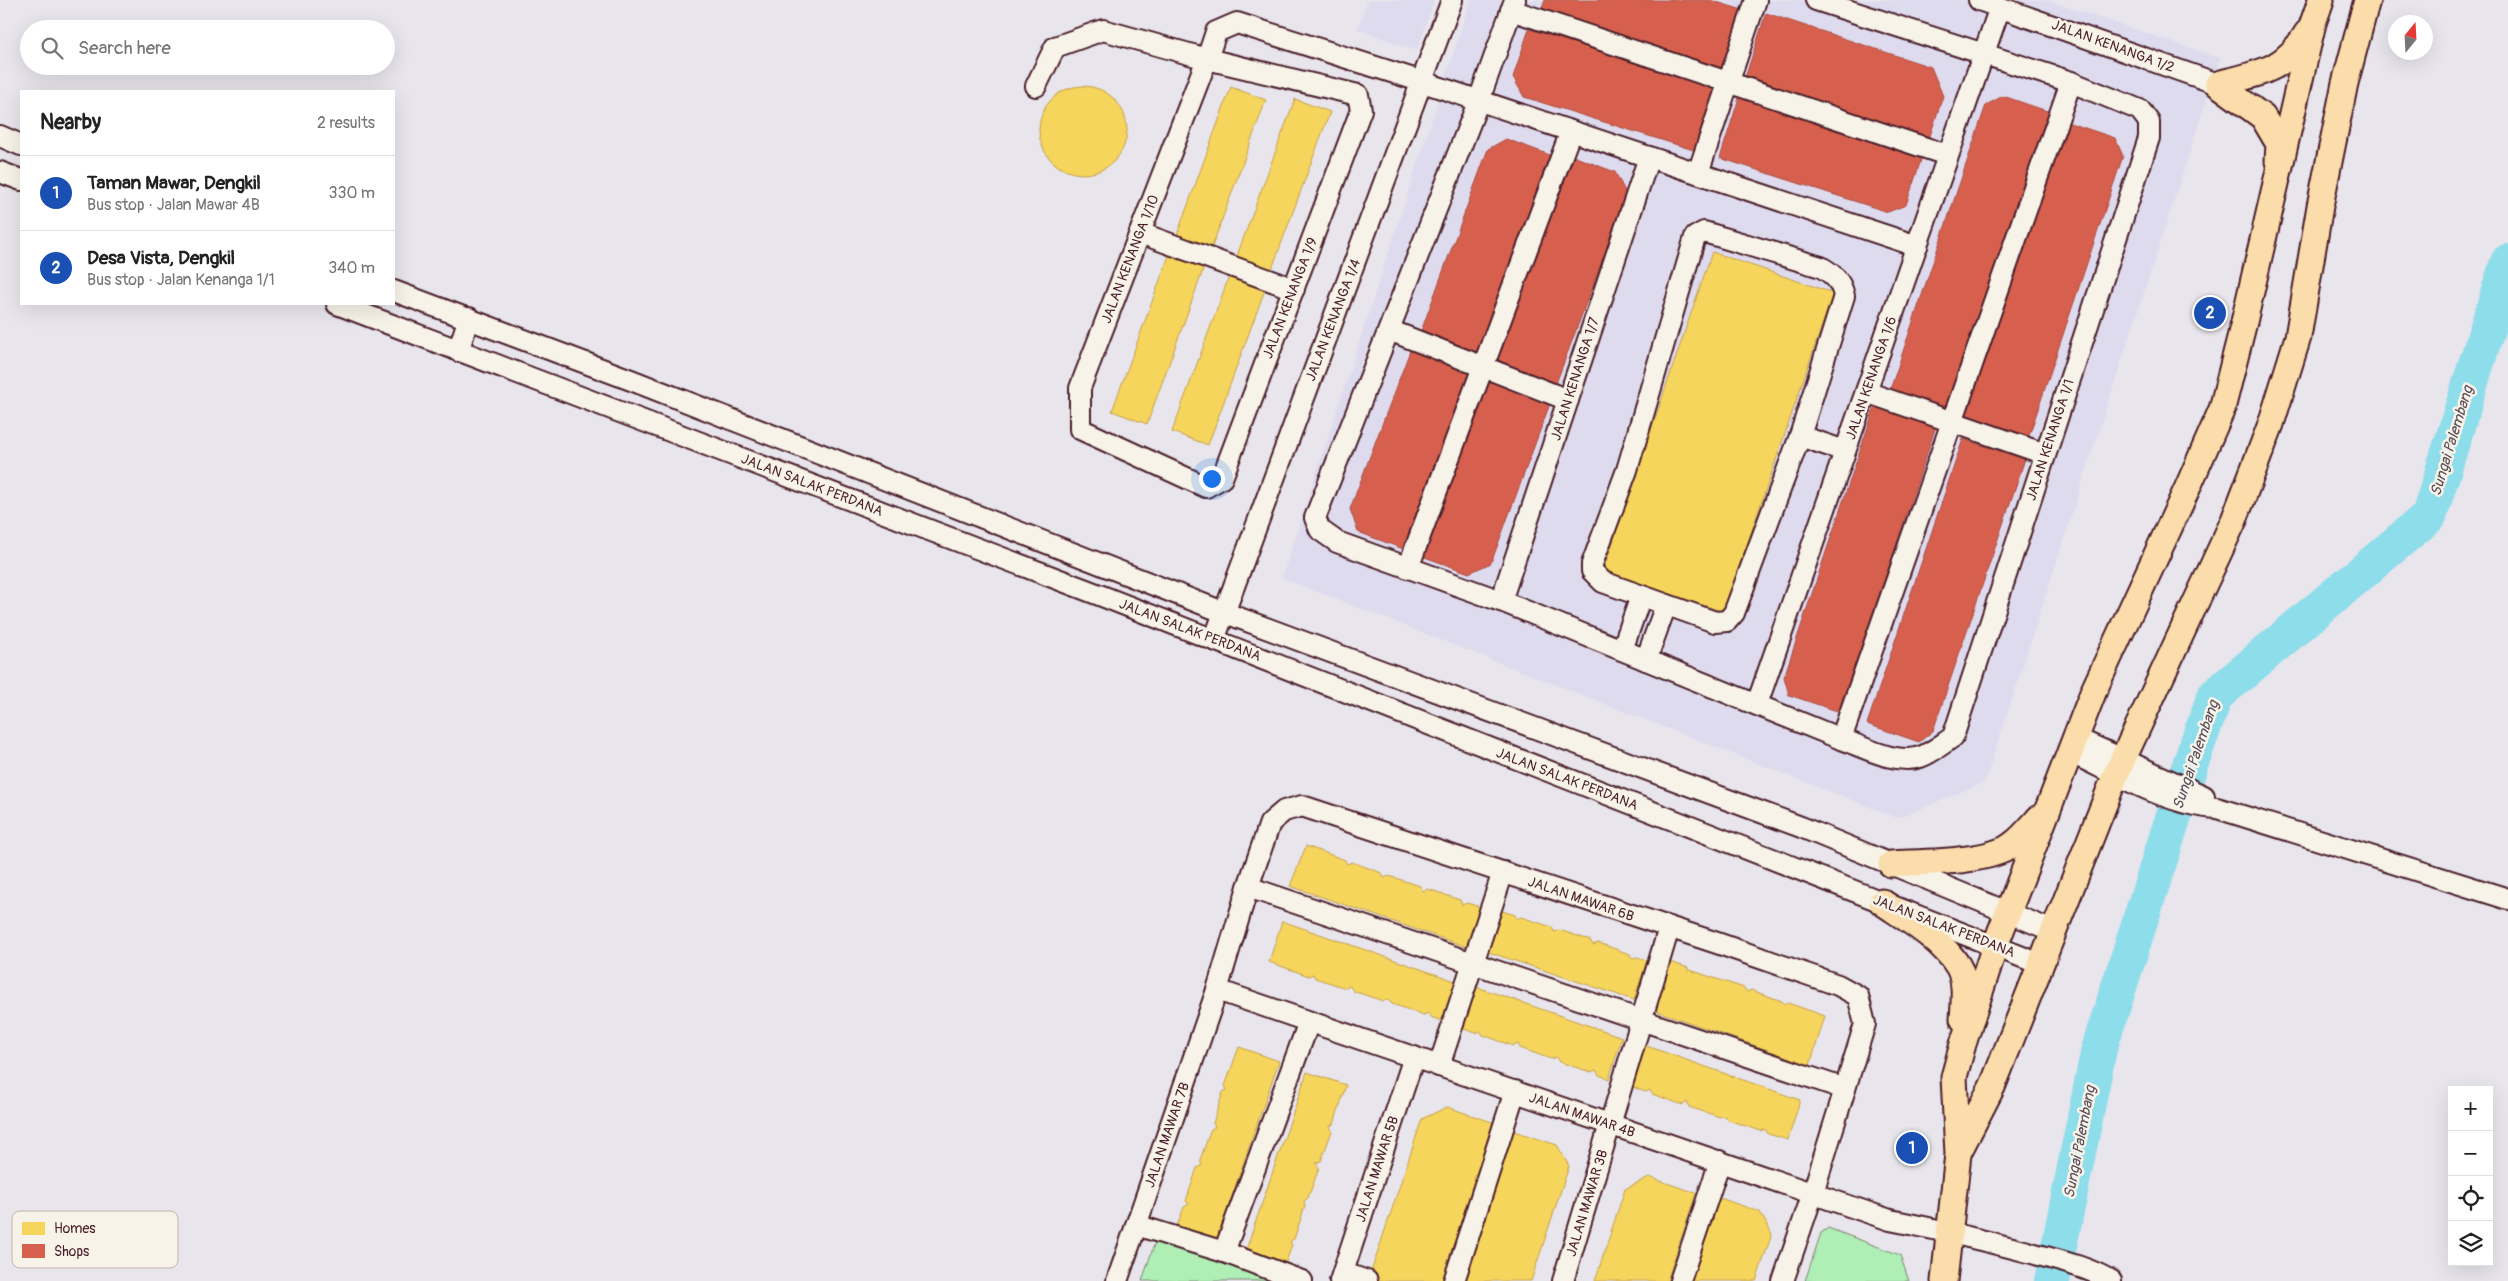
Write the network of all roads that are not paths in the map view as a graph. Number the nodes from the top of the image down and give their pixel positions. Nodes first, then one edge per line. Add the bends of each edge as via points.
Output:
1 (1452, 0) edge
2 (1756, 0) edge
3 (1816, 0) edge
4 (1979, 0) edge
5 (2367, 0) edge
6 (1513, 5) edge
7 (2011, 6) edge
8 (2317, 11) edge
9 (1984, 53) junction
10 (1207, 59) junction
11 (1423, 82) junction
12 (2071, 82) junction
13 (1729, 83) junction
14 (2218, 84) junction
15 (1036, 86) dead end
16 (1479, 100) junction
17 (1571, 131) junction
18 (0, 136) edge
19 (20, 145) edge
20 (1947, 156) junction
21 (1649, 157) junction
22 (0, 172) edge
23 (1698, 173) junction
24 (20, 180) edge
25 (2276, 187) junction
26 (1140, 233) junction
27 (1917, 246) junction
28 (1294, 289) junction
29 (395, 291) edge
30 (340, 305) edge
31 (469, 318) junction
32 (1389, 330) junction
33 (458, 351) junction
34 (1482, 368) junction
35 (1866, 392) junction
36 (1568, 400) junction
37 (1952, 421) junction
38 (1800, 436) junction
39 (1845, 451) junction
40 (2045, 454) junction
41 (1138, 456) joint
42 (1408, 568) junction
43 (1641, 596) junction
44 (1501, 601) junction
45 (1666, 605) junction
46 (1223, 612) junction
47 (1214, 640) junction
48 (1622, 650) junction
49 (1646, 660) junction
50 (1757, 704) junction
51 (1842, 739) junction
52 (2072, 745) junction
53 (2119, 766) junction
54 (1302, 806) joint
55 (2045, 812) junction
56 (1890, 864) junction
57 (1503, 872) junction
58 (1248, 887) junction
59 (2508, 899) edge
60 (1882, 902) junction
61 (2008, 913) junction
62 (1669, 928) junction
63 (2053, 931) junction
64 (1996, 946) junction
65 (1472, 963) junction
66 (2040, 964) junction
67 (1217, 990) junction
68 (1309, 1022) junction
69 (1640, 1022) junction
70 (1963, 1044) junction
71 (1414, 1057) junction
72 (1439, 1066) junction
73 (1845, 1089) junction
74 (1515, 1091) junction
75 (1612, 1126) junction
76 (1958, 1154) junction
77 (1720, 1162) junction
78 (1813, 1193) junction
79 (1136, 1225) junction
80 (1950, 1231) junction
81 (1224, 1252) junction
82 (1342, 1277) edge
83 (1117, 1281) edge
84 (1302, 1281) edge
85 (1367, 1281) edge
86 (1454, 1281) edge
87 (1562, 1281) edge
88 (1680, 1281) edge
89 (1783, 1281) edge
90 (1944, 1281) edge
91 (2112, 1281) edge

1 - 11 street, JALAN KENANGA 1/4
2 - 13 street
3 - 9 street
4 - 7 street, JALAN KENANGA 1/2
5 - 53 main road via 2345,83 2298,337 2271,424 2234,520
6 - 13 street
6 - 16 street
7 - 9 street, JALAN KENANGA 1/6
7 - 14 street, JALAN KENANGA 1/2
8 - 14 main road via 2297,50 2279,65
8 - 25 main road
9 - 12 street
9 - 20 street, JALAN KENANGA 1/6
10 - 11 street, JALAN KENANGA 1/10 via 1216,32 1237,23
10 - 15 street via 1103,30 1055,47
10 - 26 street, JALAN KENANGA 1/10
10 - 28 street, JALAN KENANGA 1/9 via 1358,95 1361,110
11 - 16 street
11 - 46 street, JALAN KENANGA 1/4
12 - 37 street
12 - 40 street, JALAN KENANGA 1/1 via 2140,110 2149,122 2149,138
13 - 20 street
13 - 23 street
14 - 25 main road via 2263,117 2279,144
16 - 17 street
16 - 32 street
17 - 21 street
17 - 34 street
18 - 19 street
20 - 27 street, JALAN KENANGA 1/6
21 - 23 street
21 - 36 street, JALAN KENANGA 1/7
22 - 24 street
23 - 27 street
25 - 52 main road via 2222,409
26 - 28 street
26 - 41 street, JALAN KENANGA 1/10 via 1080,388 1080,429
27 - 35 street, JALAN KENANGA 1/6
28 - 41 street, JALAN KENANGA 1/9 via 1222,478 1206,487
29 - 31 street, JALAN SALAK PERDANA
30 - 33 street, JALAN SALAK PERDANA
31 - 33 street
31 - 46 street, JALAN SALAK PERDANA
32 - 34 street
32 - 42 street via 1315,518 1320,530 1336,542
33 - 47 street, JALAN SALAK PERDANA
34 - 36 street
34 - 42 street
35 - 37 street
35 - 39 street, JALAN KENANGA 1/6
36 - 44 street, JALAN KENANGA 1/7
37 - 40 street
37 - 51 street
38 - 39 street
38 - 43 street via 1844,296 1842,285 1821,267 1717,234 1699,234 1695,237 1627,470 1592,564 1592,571 1604,582
38 - 45 street via 1734,614 1727,620 1715,622
39 - 50 street, JALAN KENANGA 1/6
40 - 51 street, JALAN KENANGA 1/1 via 1953,737 1918,758 1893,757
42 - 44 street
43 - 45 street
43 - 48 street
44 - 48 street
45 - 49 street
46 - 47 street, JALAN KENANGA 1/4
46 - 56 street, JALAN SALAK PERDANA via 1801,826
47 - 60 street, JALAN SALAK PERDANA
48 - 49 street
49 - 50 street
50 - 51 street
52 - 53 street
52 - 55 main road
53 - 59 street via 2206,803
53 - 63 main road
54 - 57 street, JALAN MAWAR 6B
54 - 58 street, JALAN MAWAR 7B via 1284,811 1270,823
55 - 56 main road via 2011,846 1956,860
55 - 61 main road
56 - 61 street, JALAN SALAK PERDANA
57 - 62 street, JALAN MAWAR 6B
57 - 65 street
58 - 65 street
58 - 67 street, JALAN MAWAR 7B
60 - 64 street, JALAN SALAK PERDANA
60 - 70 main road via 1920,929 1959,967 1964,991
61 - 63 street, JALAN SALAK PERDANA
61 - 64 main road
62 - 69 street, JALAN MAWAR 3B
62 - 73 street, JALAN MAWAR 6B via 1838,985 1858,996 1865,1024
63 - 66 main road
64 - 66 street, JALAN SALAK PERDANA
64 - 70 main road
65 - 69 street
65 - 72 street
66 - 76 main road via 1993,1085
67 - 68 street, JALAN MAWAR 4B
67 - 79 street, JALAN MAWAR 7B
68 - 71 street, JALAN MAWAR 4B
68 - 81 street
69 - 73 street
69 - 75 street, JALAN MAWAR 3B
70 - 76 main road via 1954,1076
71 - 72 street, JALAN MAWAR 4B
71 - 82 street, JALAN MAWAR 5B
72 - 74 street, JALAN MAWAR 4B
73 - 78 street
74 - 75 street, JALAN MAWAR 4B
74 - 86 street
75 - 77 street, JALAN MAWAR 4B
75 - 87 street, JALAN MAWAR 3B
76 - 80 main road
77 - 78 street, JALAN MAWAR 4B
77 - 88 street
78 - 80 street, JALAN MAWAR 4B via 1890,1220
78 - 89 street
79 - 81 street
79 - 83 street, JALAN MAWAR 7B
80 - 90 main road
80 - 91 street, JALAN MAWAR 4B via 2067,1263
81 - 84 street
82 - 85 street

